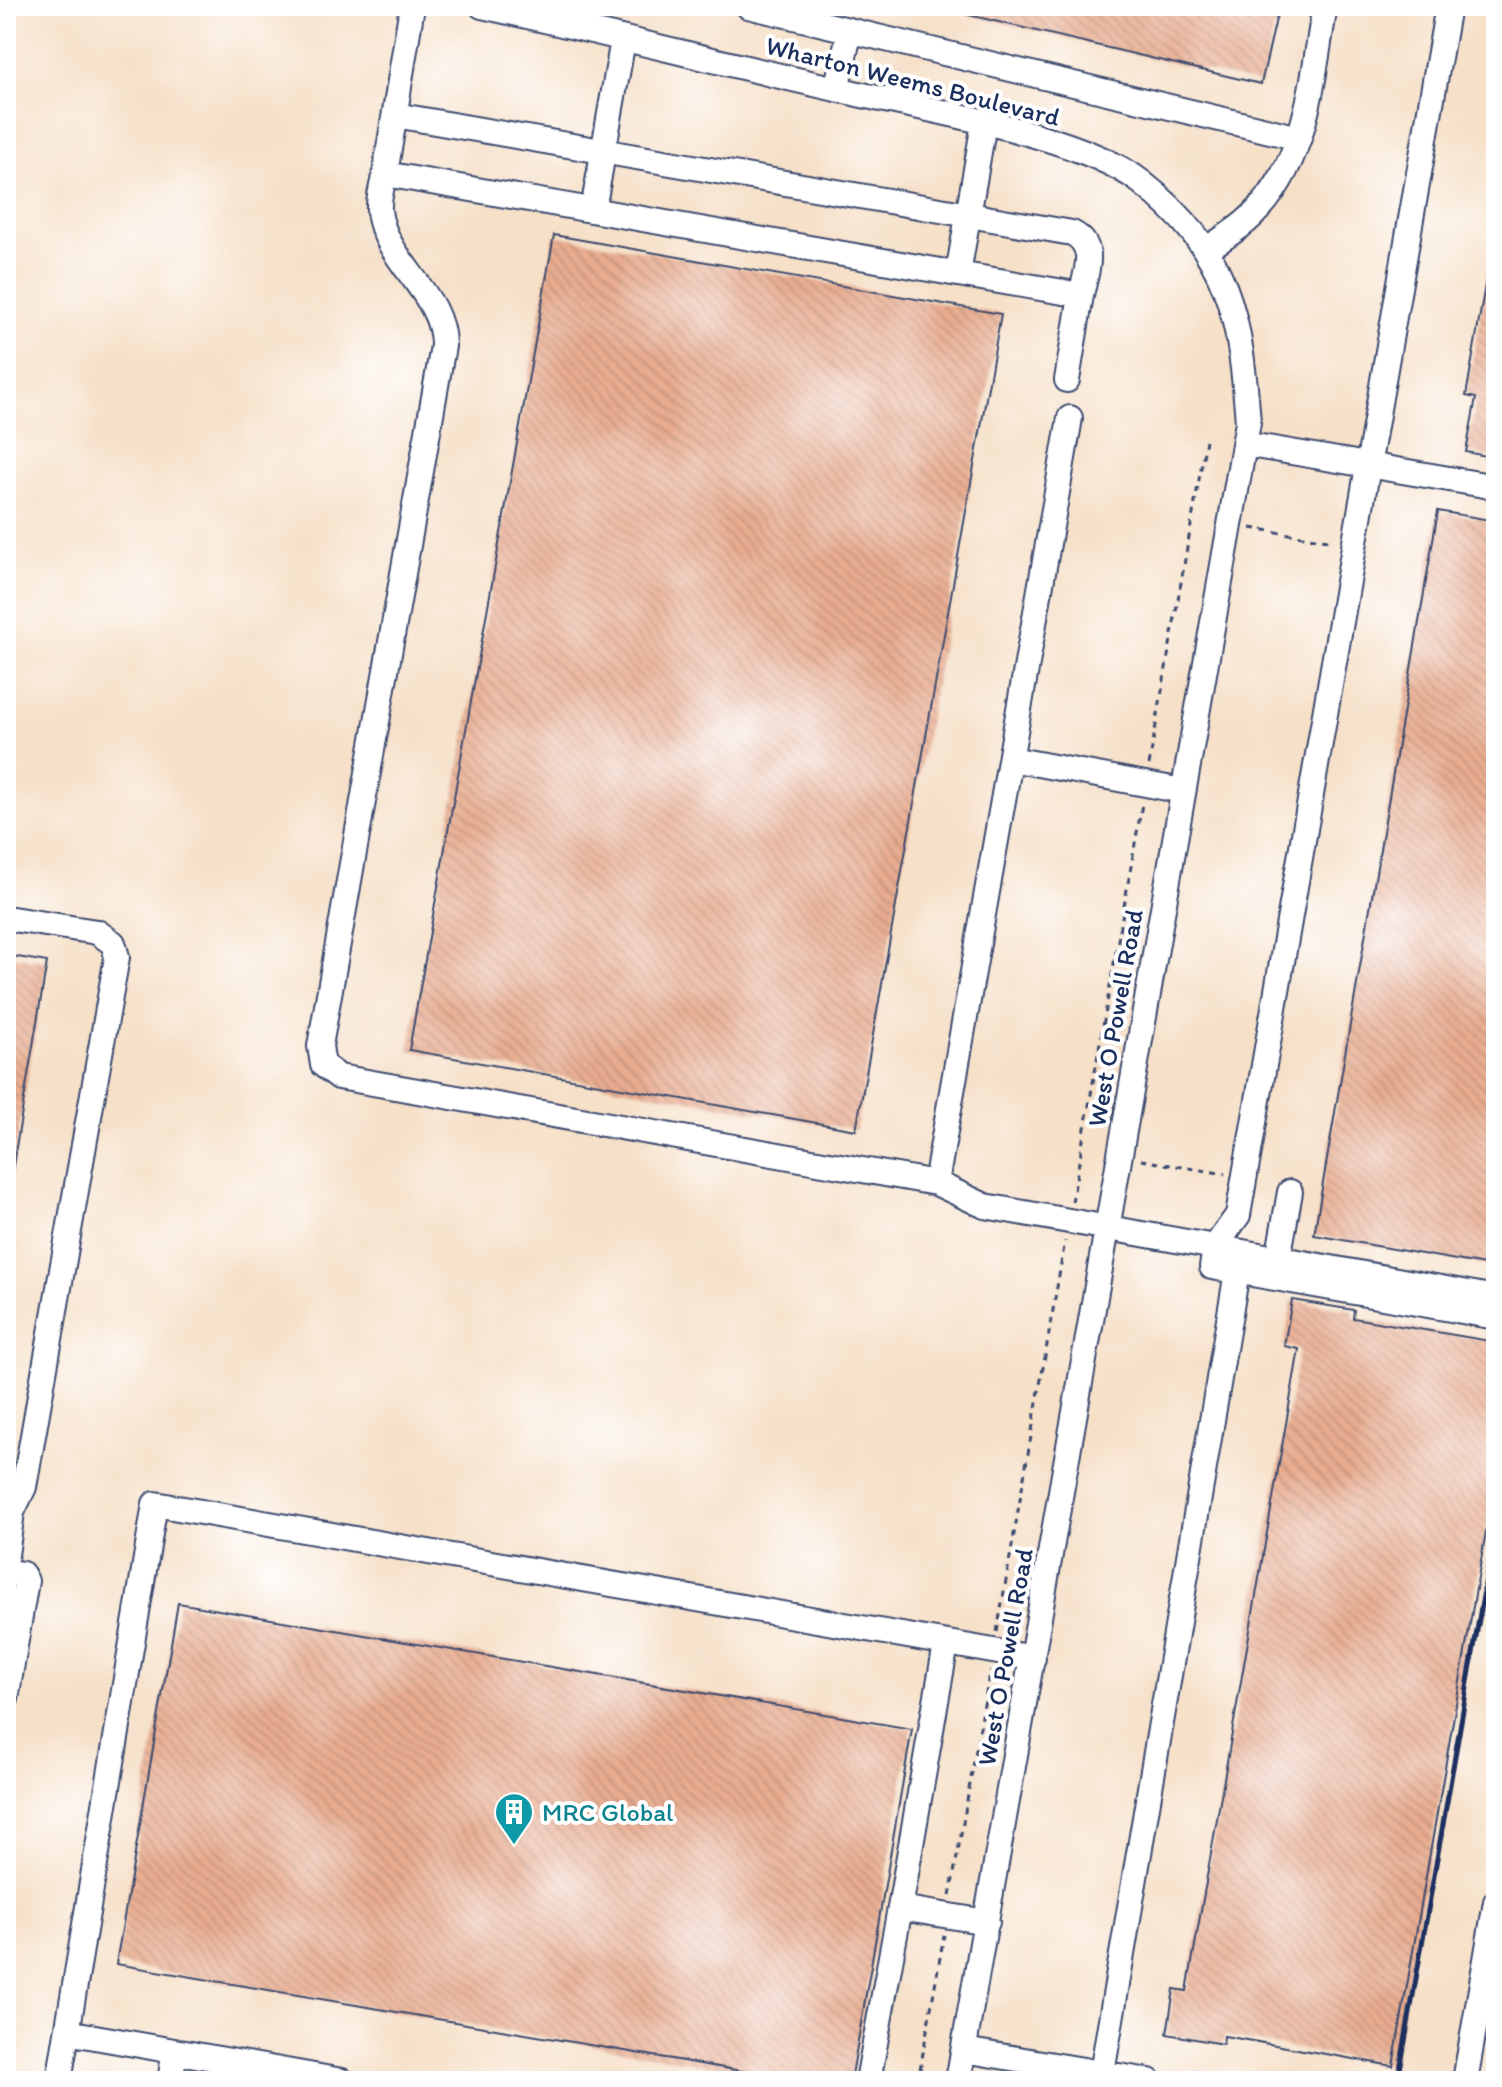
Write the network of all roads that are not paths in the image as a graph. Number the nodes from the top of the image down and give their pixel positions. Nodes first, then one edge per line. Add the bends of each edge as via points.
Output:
1 (412, 6) edge
2 (482, 6) edge
3 (748, 6) edge
4 (1325, 6) edge
5 (1448, 6) edge
6 (850, 31) junction
7 (623, 40) junction
8 (836, 89) junction
9 (395, 115) junction
10 (984, 123) junction
11 (1299, 138) junction
12 (604, 152) junction
13 (385, 174) junction
14 (593, 210) junction
15 (968, 215) junction
16 (1206, 250) junction
17 (958, 274) junction
18 (1081, 295) junction
19 (1067, 380) dead end
20 (1070, 418) dead end
21 (1244, 444) junction
22 (1367, 465) junction
23 (1496, 487) edge
24 (1011, 759) junction
25 (1183, 791) junction
26 (6, 918) edge
27 (936, 1183) junction
28 (1290, 1192) dead end
29 (1107, 1227) junction
30 (1215, 1247) junction
31 (1278, 1259) junction
32 (1237, 1272) junction
33 (1496, 1298) edge
34 (1496, 1317) edge
35 (9, 1512) edge
36 (6, 1555) edge
37 (6, 1572) edge
38 (946, 1644) junction
39 (1033, 1658) junction
40 (6, 1699) edge
41 (1496, 1902) edge
42 (900, 1908) junction
43 (987, 1922) junction
44 (67, 2032) junction
45 (964, 2050) junction
46 (175, 2051) junction
47 (1102, 2073) junction
48 (59, 2081) edge
49 (170, 2081) edge
50 (342, 2081) edge
51 (868, 2081) edge
52 (958, 2081) edge
53 (1149, 2081) edge
54 (1465, 2081) edge

1 - 9 street
2 - 7 street, Wharton Weems Boulevard
3 - 6 street
4 - 11 street
5 - 22 street
6 - 8 street
6 - 11 street
7 - 8 street, Wharton Weems Boulevard
7 - 12 street
8 - 10 street, Wharton Weems Boulevard
9 - 12 street
9 - 13 street
10 - 15 street
10 - 16 street, Wharton Weems Boulevard via 1106,160 1141,181
11 - 16 street via 1288,167 1252,216
12 - 14 street
12 - 15 street
13 - 14 street
13 - 27 street via 379,211 384,228 439,317 443,346 320,1046 323,1065 339,1077
14 - 17 street
15 - 17 street
15 - 18 street via 1080,237 1089,258
16 - 21 street, West O Powell Road via 1240,329 1248,422
17 - 18 street
18 - 19 street
20 - 24 street
21 - 22 street
21 - 25 street, West O Powell Road
22 - 23 street
22 - 30 street via 1238,1215
24 - 25 street
24 - 27 street
25 - 29 street, West O Powell Road
26 - 35 street via 97,932 113,943 117,957 24,1487
27 - 29 street via 985,1206
28 - 31 street
29 - 30 street
29 - 39 street, West O Powell Road
30 - 31 street
30 - 32 street via 1212,1267
31 - 33 street
32 - 34 street
32 - 47 street
35 - 36 street
37 - 40 street via 22,1574 26,1581
38 - 39 street
38 - 42 street
38 - 44 street via 155,1504
39 - 43 street, West O Powell Road
41 - 54 street
42 - 43 street
42 - 51 street
43 - 45 street, West O Powell Road
44 - 46 street
44 - 48 street
45 - 47 street
45 - 52 street, West O Powell Road
46 - 49 street
46 - 50 street
47 - 53 street

